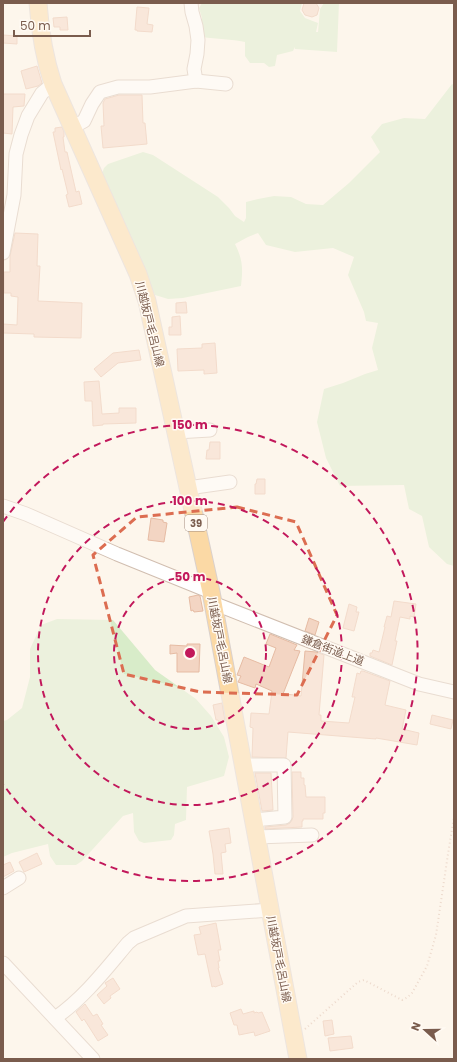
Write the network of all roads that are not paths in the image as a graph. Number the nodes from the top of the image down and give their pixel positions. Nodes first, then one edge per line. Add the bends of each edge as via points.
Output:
1 (38, 3) edge
2 (191, 3) edge
3 (196, 81) junction
4 (53, 84) junction
5 (226, 84) dead end
6 (72, 127) junction
7 (3, 253) edge
8 (210, 430) dead end
9 (176, 432) junction
10 (230, 482) dead end
11 (188, 488) junction
12 (3, 506) edge
13 (212, 598) junction
14 (454, 692) edge
15 (243, 764) junction
16 (254, 820) junction
17 (312, 835) dead end
18 (257, 837) junction
19 (19, 878) dead end
20 (3, 888) edge
21 (270, 910) junction
22 (3, 963) edge
23 (55, 1018) junction
24 (93, 1059) edge
25 (298, 1059) edge

1 - 4 main road, 川越坂戸毛呂山線 / 39 via 41,39
2 - 3 street via 198,40 194,69
3 - 5 street
3 - 6 street via 118,87 100,92 84,121
4 - 6 main road, 川越坂戸毛呂山線 / 39
4 - 7 street via 42,92 28,116 21,135 16,154 14,195
6 - 9 main road, 川越坂戸毛呂山線 / 39 via 138,274 147,301
8 - 9 street
9 - 11 main road, 川越坂戸毛呂山線 / 39
10 - 11 street
11 - 13 main road, 川越坂戸毛呂山線 / 39
12 - 13 street, 鎌倉街道上道
13 - 14 street, 鎌倉街道上道 via 419,684
13 - 15 main road, 川越坂戸毛呂山線 / 39
15 - 16 main road, 川越坂戸毛呂山線 / 39
15 - 16 street via 284,765 285,817
16 - 18 main road, 川越坂戸毛呂山線 / 39
17 - 18 street
18 - 21 main road, 川越坂戸毛呂山線 / 39
19 - 20 street
21 - 23 street via 186,916 134,938 99,978
21 - 25 main road, 川越坂戸毛呂山線 / 39
22 - 23 street
23 - 24 street

